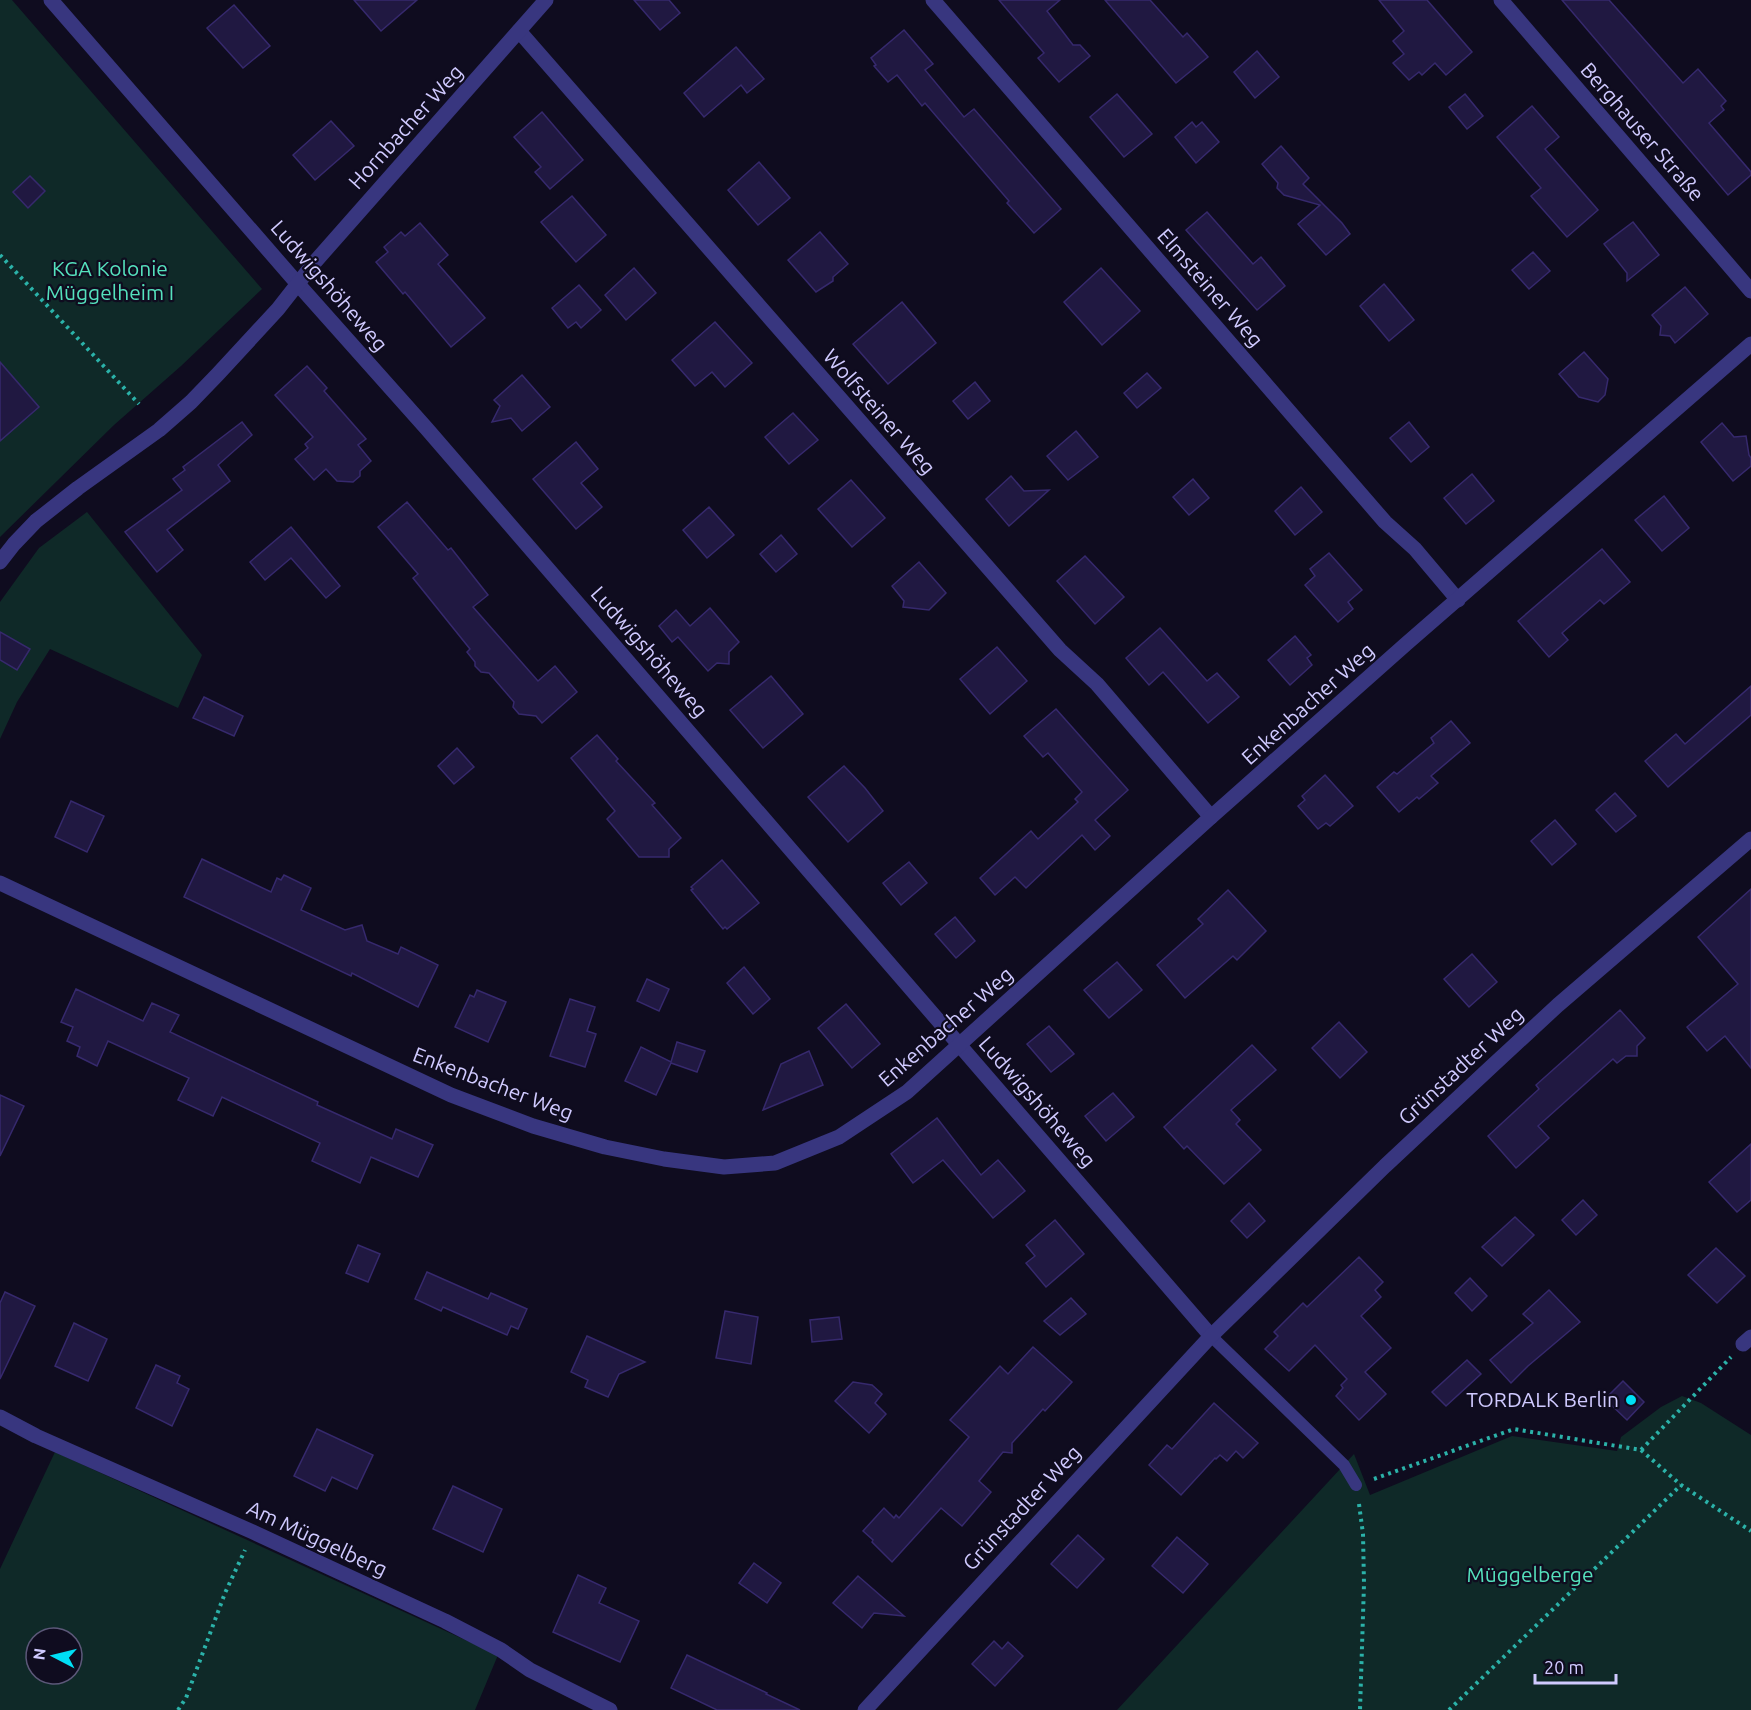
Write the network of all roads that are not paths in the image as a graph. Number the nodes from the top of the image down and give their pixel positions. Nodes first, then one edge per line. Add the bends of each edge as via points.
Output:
1 (51, 0) edge
2 (546, 0) edge
3 (933, 0) edge
4 (1501, 0) edge
5 (519, 30) junction
6 (297, 283) junction
7 (1751, 291) edge
8 (1751, 344) edge
9 (0, 562) edge
10 (1458, 600) junction
11 (1211, 817) junction
12 (1751, 839) edge
13 (0, 883) edge
14 (960, 1045) junction
15 (1211, 1335) junction
16 (0, 1417) edge
17 (1356, 1485) road end
18 (610, 1710) edge
19 (865, 1710) edge

1 - 6 street, Ludwigshöheweg
2 - 5 street, Hornbacher Weg
3 - 10 street, Elmsteiner Weg via 1385,522 1415,549
4 - 7 street, Berghauser Straße
5 - 6 street, Hornbacher Weg
5 - 11 street, Wolfsteiner Weg via 1060,651 1097,684
6 - 9 street, Hornbacher Weg via 278,309 191,402 36,521
6 - 14 street, Ludwigshöheweg via 435,437
8 - 10 street, Enkenbacher Weg
10 - 11 street, Enkenbacher Weg
11 - 14 street, Enkenbacher Weg
12 - 15 street, Grünstadter Weg via 1558,1005
13 - 14 street, Enkenbacher Weg via 451,1095 533,1126 664,1159 724,1167 775,1163 839,1137 907,1092
14 - 15 street, Ludwigshöheweg
15 - 17 lane via 1344,1465
15 - 19 street, Grünstadter Weg
16 - 18 street, Am Müggelberg via 445,1621

